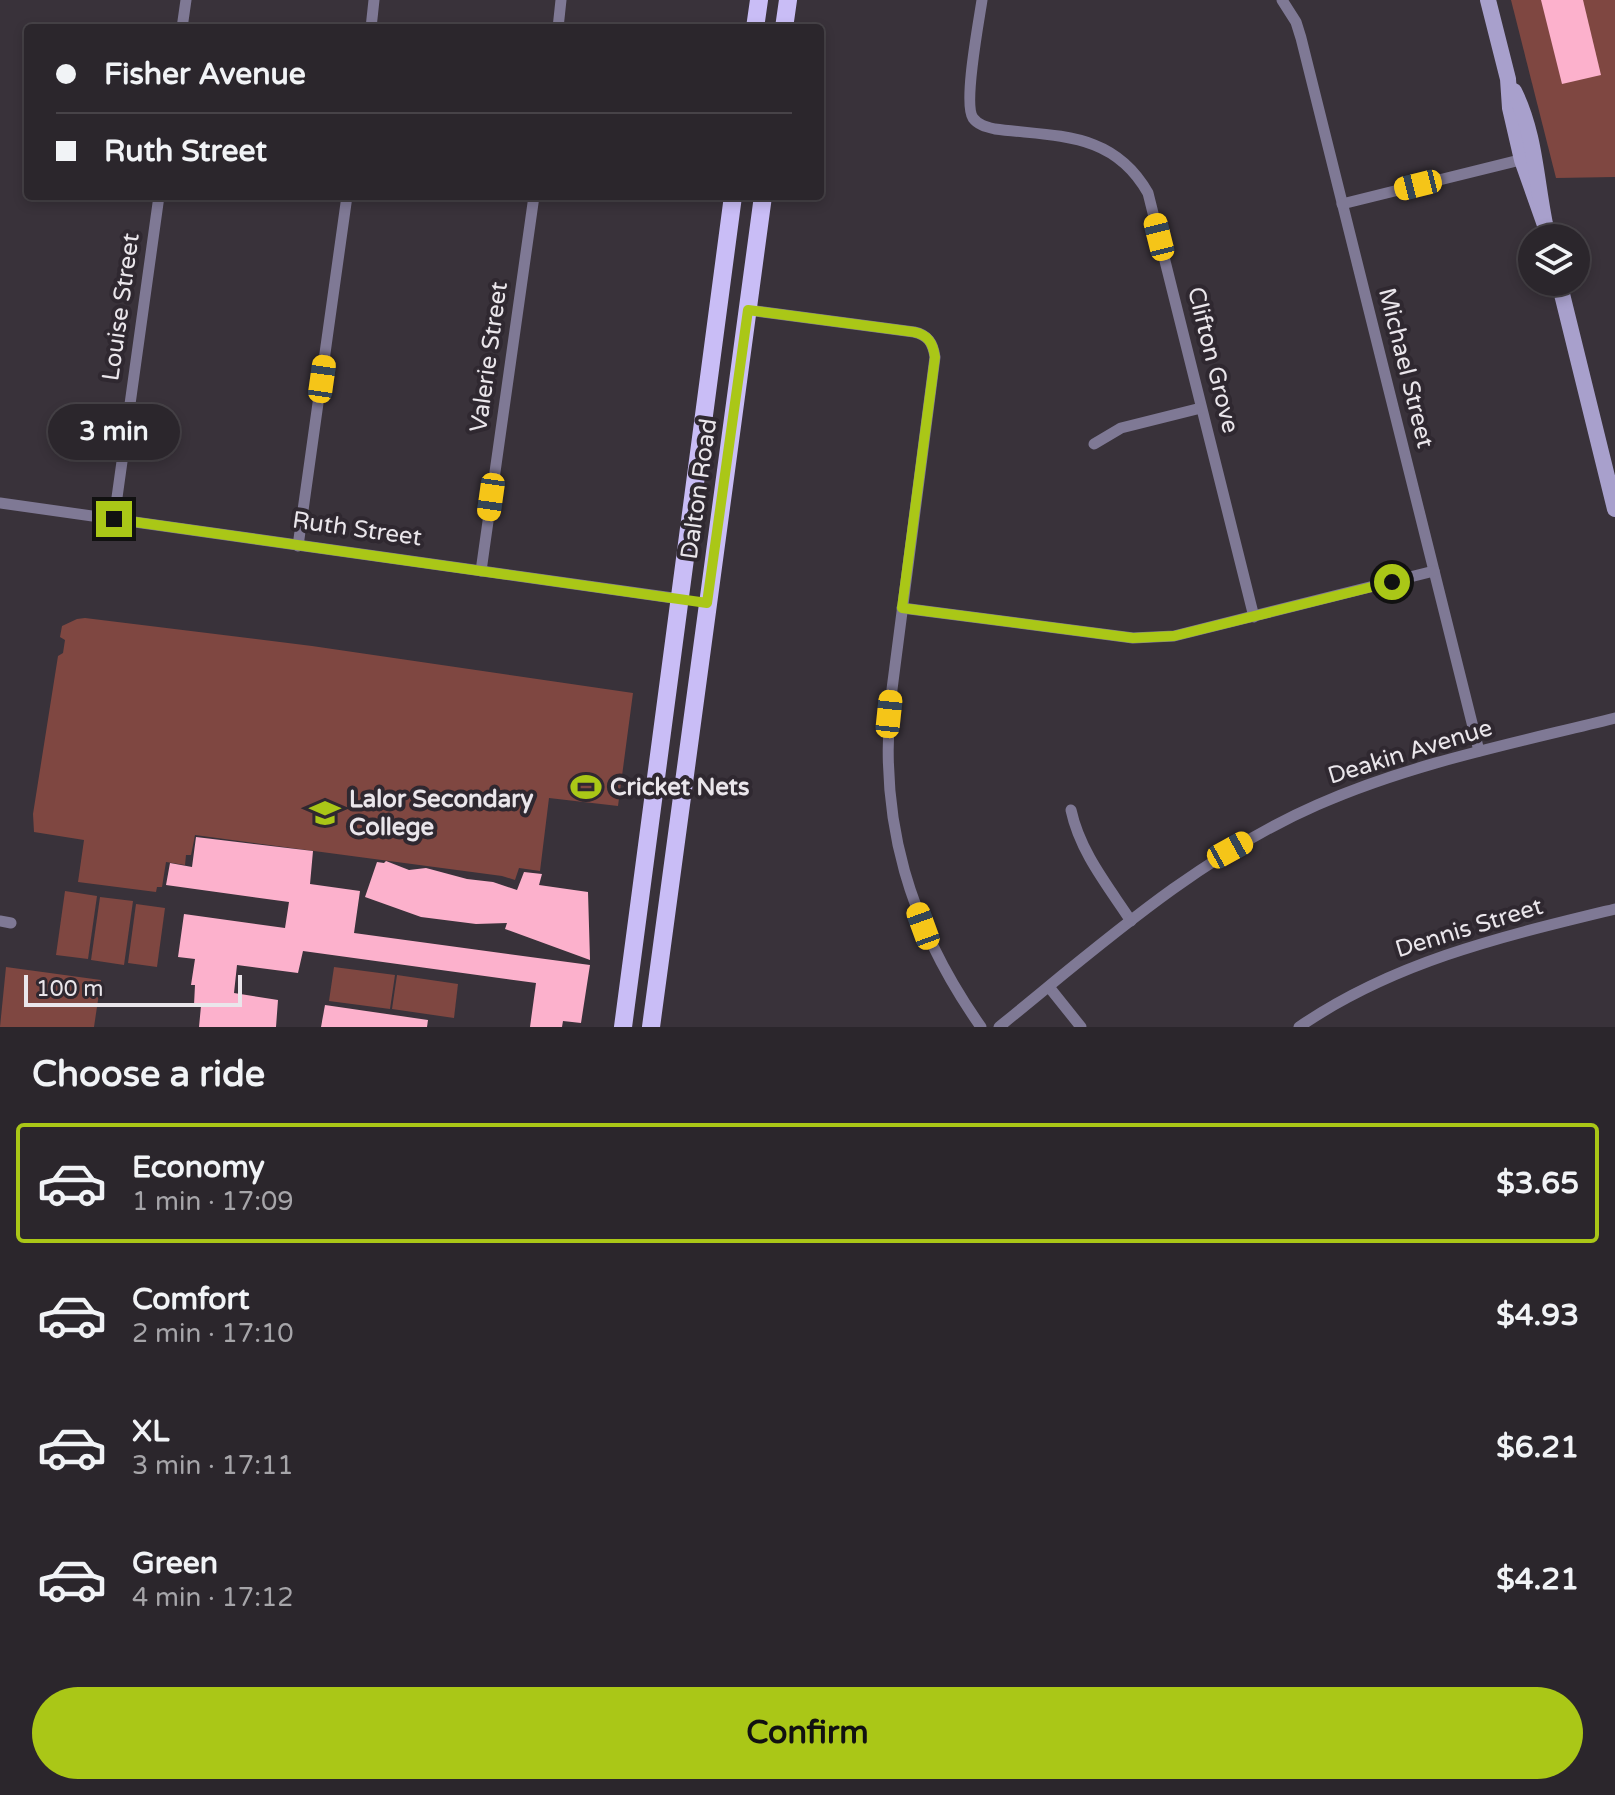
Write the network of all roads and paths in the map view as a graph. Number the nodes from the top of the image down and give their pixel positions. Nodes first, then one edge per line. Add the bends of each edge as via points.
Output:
1 (186, 0) edge
2 (374, 0) edge
3 (561, 0) edge
4 (759, 0) edge
5 (788, 0) edge
6 (982, 0) edge
7 (1282, 0) edge
8 (1488, 0) edge
9 (183, 24) edge
10 (371, 24) edge
11 (558, 24) edge
12 (756, 24) edge
13 (785, 24) edge
14 (1528, 158) junction
15 (158, 200) edge
16 (346, 200) edge
17 (533, 200) edge
18 (732, 200) edge
19 (762, 200) edge
20 (1342, 204) junction
21 (1545, 224) edge
22 (1562, 296) edge
23 (748, 310) junction
24 (1201, 408) junction
25 (1094, 444) dead end
26 (0, 503) edge
27 (1615, 509) edge
28 (114, 519) junction
29 (298, 546) junction
30 (481, 571) junction
31 (1434, 571) junction
32 (680, 599) junction
33 (707, 603) junction
34 (902, 608) junction
35 (1254, 617) junction
36 (1615, 718) edge
37 (1479, 751) junction
38 (1071, 810) dead end
39 (1615, 909) edge
40 (1131, 921) junction
41 (1049, 987) junction
42 (623, 1027) edge
43 (651, 1027) edge
44 (981, 1027) edge
45 (999, 1027) edge
46 (1081, 1027) edge
47 (1299, 1027) edge

1 - 9 street
2 - 10 street
3 - 11 street
4 - 12 main road
5 - 13 main road
6 - 24 street, Clifton Grove via 969,102 974,119 995,129 1102,146 1130,166 1148,193
7 - 20 street, Michael Street via 1301,38
8 - 14 street via 1508,79 1522,110
14 - 20 street
14 - 21 street
15 - 28 street, Louise Street
16 - 29 street
17 - 30 street, Valerie Street
18 - 32 main road, Dalton Road
19 - 23 main road, Dalton Road
20 - 31 street, Michael Street
22 - 27 street
23 - 33 main road, Dalton Road
23 - 34 street via 914,332 933,346
24 - 25 street via 1121,428
24 - 35 street, Clifton Grove
26 - 28 street, Ruth Street
28 - 29 street, Ruth Street
29 - 30 street, Ruth Street
30 - 32 street, Ruth Street
31 - 35 street
31 - 37 street, Michael Street
32 - 33 main road, Ruth Street
32 - 42 main road, Dalton Road
33 - 43 main road, Dalton Road
34 - 35 street via 1133,638 1174,636
34 - 44 street via 887,731 897,847 923,926 955,990
36 - 37 street, Deakin Avenue
37 - 40 street, Deakin Avenue via 1386,777 1315,806 1230,850
38 - 40 street via 1084,849
39 - 47 street, Dennis Street via 1432,958 1354,993
40 - 41 street, Deakin Avenue
41 - 45 street, Deakin Avenue
41 - 46 street

